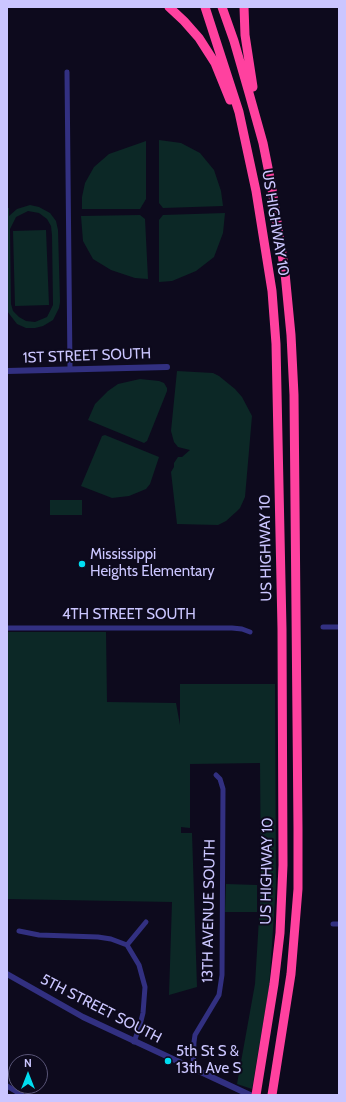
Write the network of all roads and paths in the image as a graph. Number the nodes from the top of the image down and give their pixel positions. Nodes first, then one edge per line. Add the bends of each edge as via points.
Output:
1 (169, 7) edge
2 (205, 7) edge
3 (222, 7) edge
4 (244, 7) edge
5 (67, 72) dead end
6 (238, 112) junction
7 (263, 144) junction
8 (167, 367) dead end
9 (70, 370) junction
10 (7, 371) edge
11 (339, 626) edge
12 (323, 627) dead end
13 (7, 628) edge
14 (250, 632) dead end
15 (216, 775) dead end
16 (146, 922) dead end
17 (19, 930) dead end
18 (127, 945) junction
19 (7, 974) edge
20 (134, 1042) junction
21 (193, 1068) junction
22 (7, 1086) edge
23 (22, 1095) edge
24 (250, 1095) edge
25 (256, 1095) edge
26 (272, 1095) edge

1 - 6 highway via 199,38 215,63 230,101
2 - 6 highway, US HIGHWAY 10
3 - 7 highway, US HIGHWAY 10
4 - 7 highway via 248,62
5 - 9 street
6 - 25 highway, US HIGHWAY 10 via 256,191 273,311 277,377 282,629 283,865 280,933
7 - 26 highway, US HIGHWAY 10 via 278,226 288,306 294,395 295,474 298,889 292,974
8 - 9 street, 1ST STREET SOUTH
9 - 10 street, 1ST STREET SOUTH
11 - 12 street
13 - 14 street, 4TH STREET SOUTH via 232,628
15 - 21 street, 13TH AVENUE SOUTH via 223,790 222,975 219,995 195,1035
16 - 18 street
17 - 18 street via 39,935 98,937
18 - 20 street via 139,965 144,986 143,1013
19 - 20 street, 5TH STREET SOUTH via 83,1017
20 - 21 street, 5TH STREET SOUTH
21 - 24 street, 5TH STREET SOUTH
22 - 23 street

